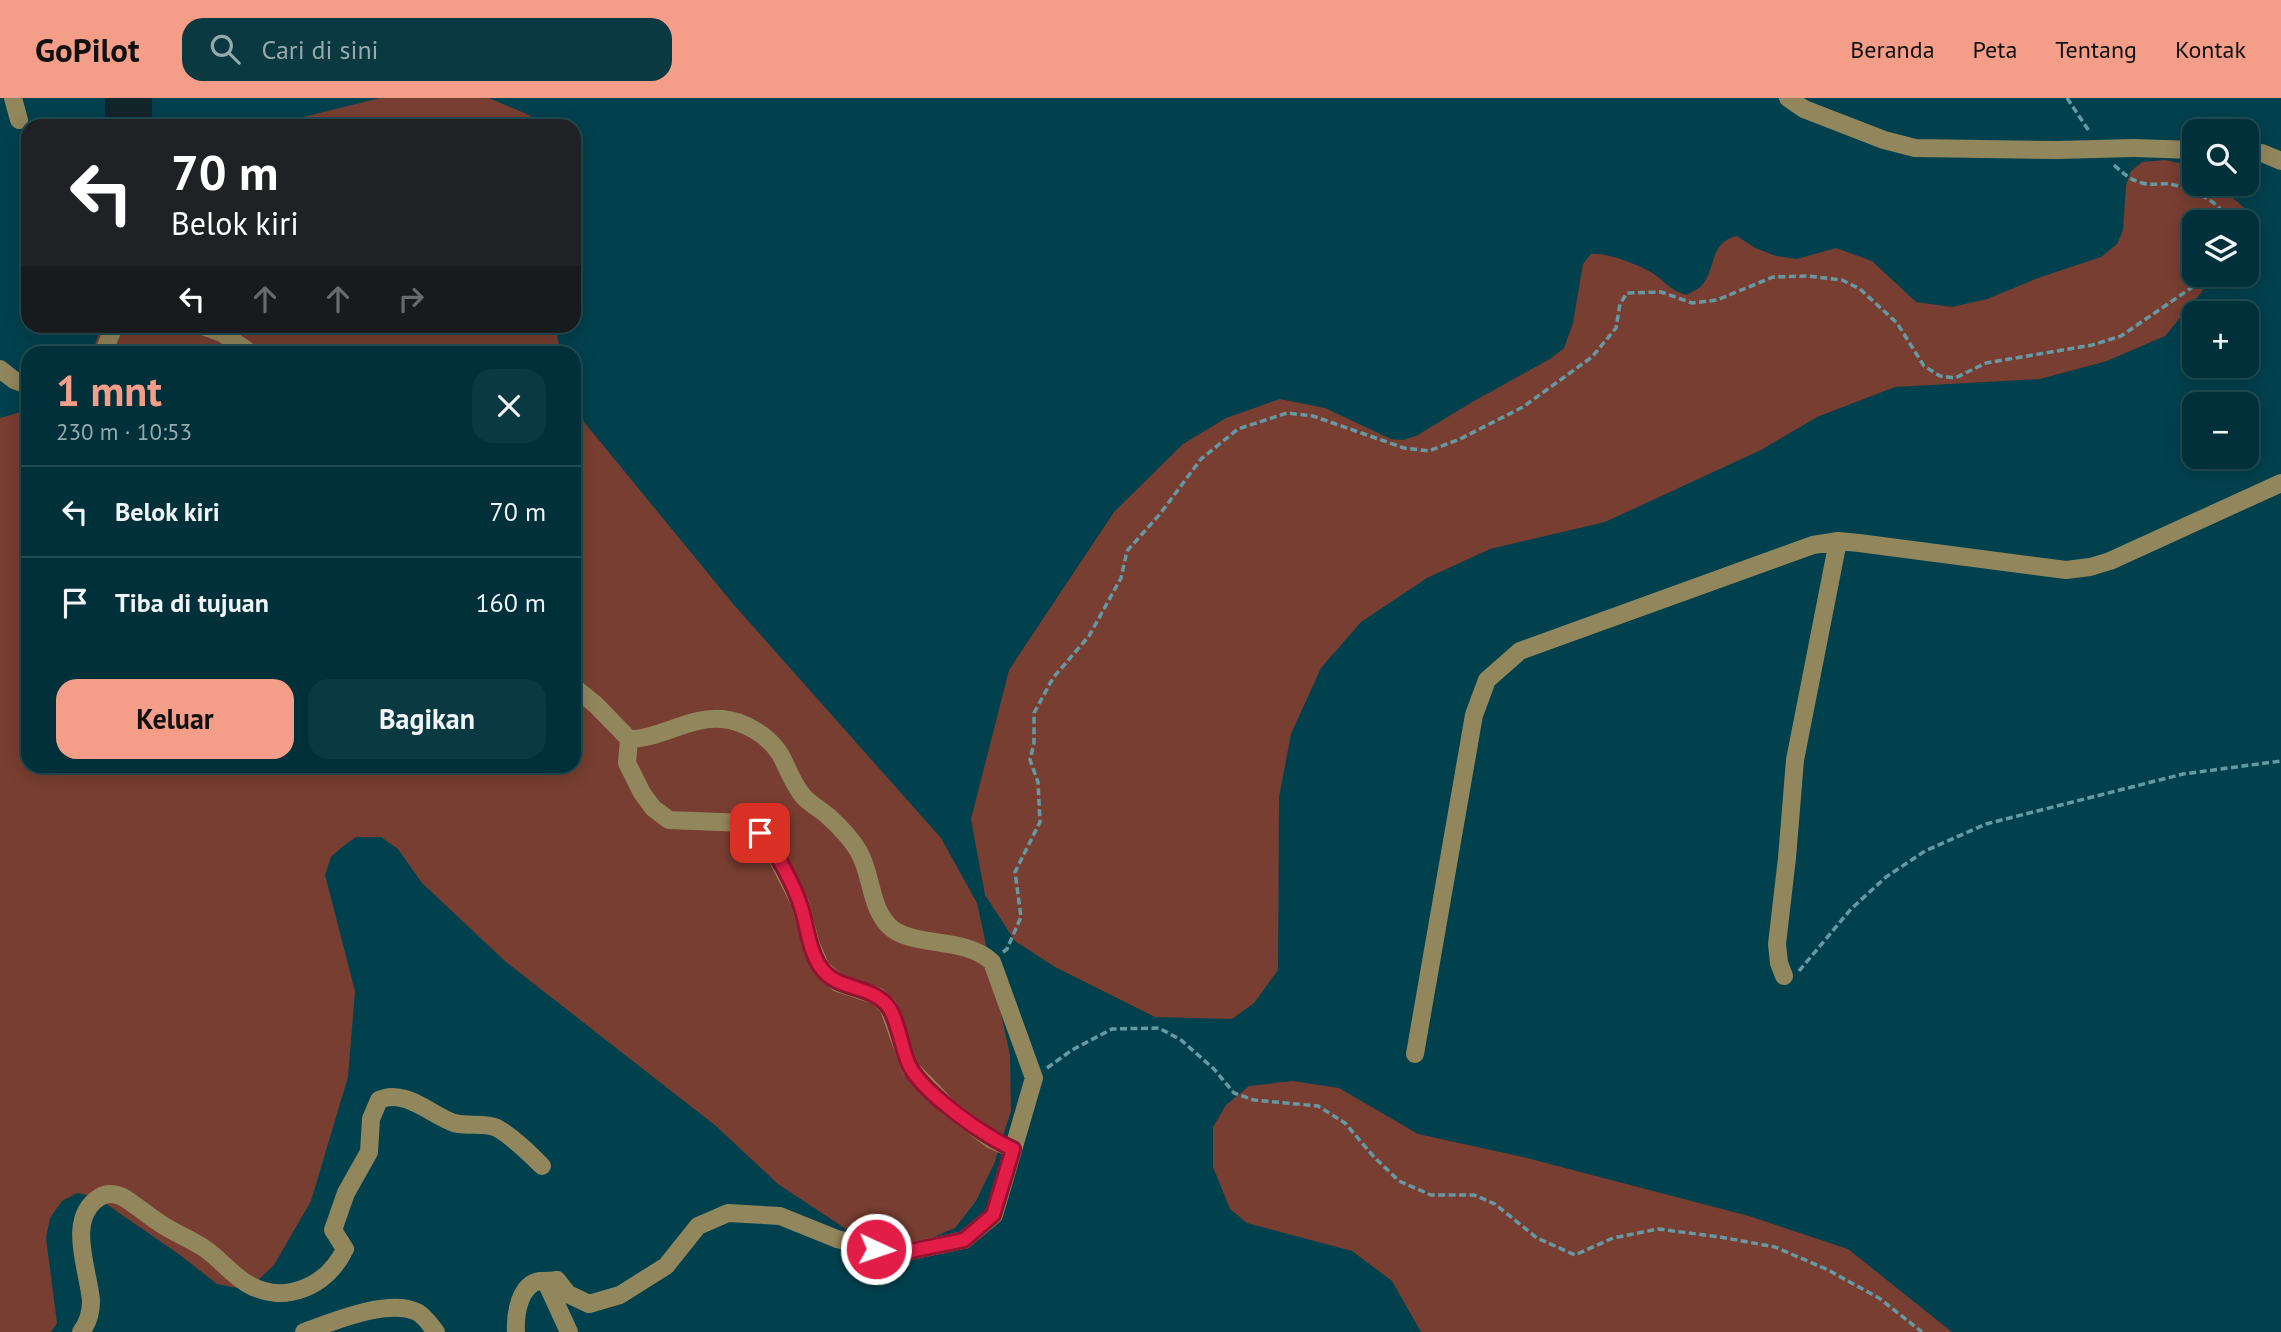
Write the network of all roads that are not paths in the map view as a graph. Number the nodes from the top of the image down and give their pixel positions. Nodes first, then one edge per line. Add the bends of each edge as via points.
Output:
1 (13, 98) edge
2 (1788, 98) edge
3 (19, 120) dead end
4 (2182, 150) edge
5 (2259, 153) edge
6 (2281, 161) edge
7 (222, 333) edge
8 (241, 346) edge
9 (0, 369) edge
10 (21, 382) edge
11 (2281, 482) edge
12 (1838, 541) junction
13 (581, 693) edge
14 (629, 739) junction
15 (1784, 976) road end
16 (1415, 1054) dead end
17 (1013, 1149) junction
18 (542, 1166) dead end
19 (545, 1282) junction
20 (81, 1332) edge
21 (304, 1332) edge
22 (436, 1332) edge
23 (516, 1332) edge
24 (569, 1332) edge

1 - 3 street
2 - 4 street, bridge via 1804,109 1915,148
5 - 6 street
7 - 8 street
9 - 10 street
11 - 12 street via 2090,567 2066,570
12 - 15 street via 1795,760 1777,944
12 - 16 street via 1813,545 1520,651 1487,680 1474,715
13 - 14 street
14 - 17 street via 627,763 653,808 669,820 744,823 769,842 800,903 821,968 838,983 877,996 888,1006 910,1068 948,1107 992,1140
14 - 17 street via 718,718 748,727 773,744 803,796 845,833 860,853 876,905 891,929 968,947 992,962 1034,1078
17 - 19 street via 993,1215 964,1240 896,1254 837,1239 780,1216 728,1213 698,1226 666,1266 620,1295 589,1304 568,1294 557,1280
18 - 20 street via 499,1129 453,1122 396,1097 379,1100 371,1119 369,1152 335,1219 333,1230 345,1249 340,1260 319,1281 285,1294 249,1285 202,1247 120,1195 104,1195 85,1212 81,1248 91,1302
19 - 23 street via 535,1283 524,1294 517,1310
19 - 24 street
21 - 22 street via 389,1308 419,1313

